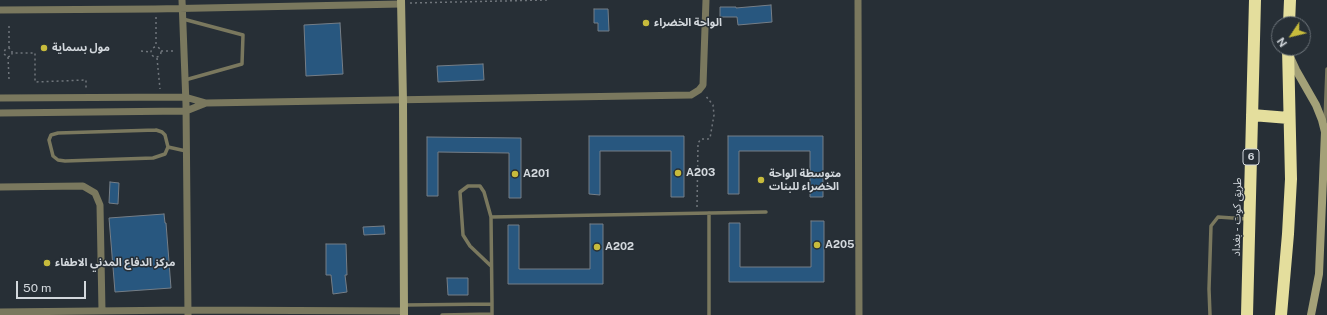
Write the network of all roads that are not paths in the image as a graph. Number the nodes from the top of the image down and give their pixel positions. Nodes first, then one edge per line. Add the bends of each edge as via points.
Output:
1 (182, 0) edge
2 (706, 0) edge
3 (858, 0) edge
4 (1255, 0) edge
5 (1290, 0) edge
6 (401, 2) edge
7 (182, 8) junction
8 (0, 10) edge
9 (1289, 16) edge
10 (182, 19) junction
11 (1288, 56) edge
12 (1291, 56) edge
13 (1327, 69) edge
14 (185, 80) junction
15 (185, 97) junction
16 (0, 98) edge
17 (403, 101) junction
18 (206, 103) junction
19 (186, 111) junction
20 (0, 113) edge
21 (1252, 116) junction
22 (1289, 118) junction
23 (1325, 132) junction
24 (1326, 144) edge
25 (168, 147) junction
26 (186, 151) junction
27 (0, 187) edge
28 (766, 212) dead end
29 (709, 213) junction
30 (491, 217) junction
31 (1250, 219) junction
32 (492, 266) junction
33 (492, 304) junction
34 (404, 310) edge
35 (102, 311) junction
36 (0, 312) edge
37 (188, 313) edge
38 (1247, 313) edge
39 (442, 315) edge
40 (492, 315) edge
41 (710, 315) edge
42 (859, 315) edge
43 (1210, 315) edge
44 (1281, 315) edge
45 (1311, 315) edge

1 - 7 street
2 - 17 street via 703,85 690,95
3 - 42 street
4 - 21 highway, طريق كوت - بغداد / 6
5 - 9 highway
6 - 7 street
6 - 17 street
7 - 8 street
7 - 10 street
10 - 14 street
10 - 14 lane via 243,35 242,64
11 - 22 highway
12 - 23 street via 1316,105
13 - 23 lane
14 - 15 street
15 - 16 street
15 - 18 street
15 - 19 street
17 - 18 street
17 - 34 street
18 - 19 street
19 - 20 street
19 - 26 street
21 - 22 highway
21 - 31 highway, طريق كوت - بغداد / 6
22 - 44 highway via 1291,179
23 - 24 street
24 - 45 street via 1319,274
25 - 25 lane via 165,135 156,130 58,133 51,135 49,140 53,156 65,161 153,158 165,154
25 - 26 lane
26 - 37 street
27 - 35 street via 83,186 95,193 100,205
28 - 29 lane
29 - 30 lane
29 - 41 lane
30 - 32 lane
30 - 32 lane via 480,186 468,186 460,192 463,235 470,246
31 - 38 highway, طريق كوت - بغداد / 6
31 - 43 lane via 1218,217 1211,226
32 - 33 lane
33 - 34 lane
33 - 40 lane
34 - 37 street
35 - 36 street
35 - 37 street
39 - 40 lane

